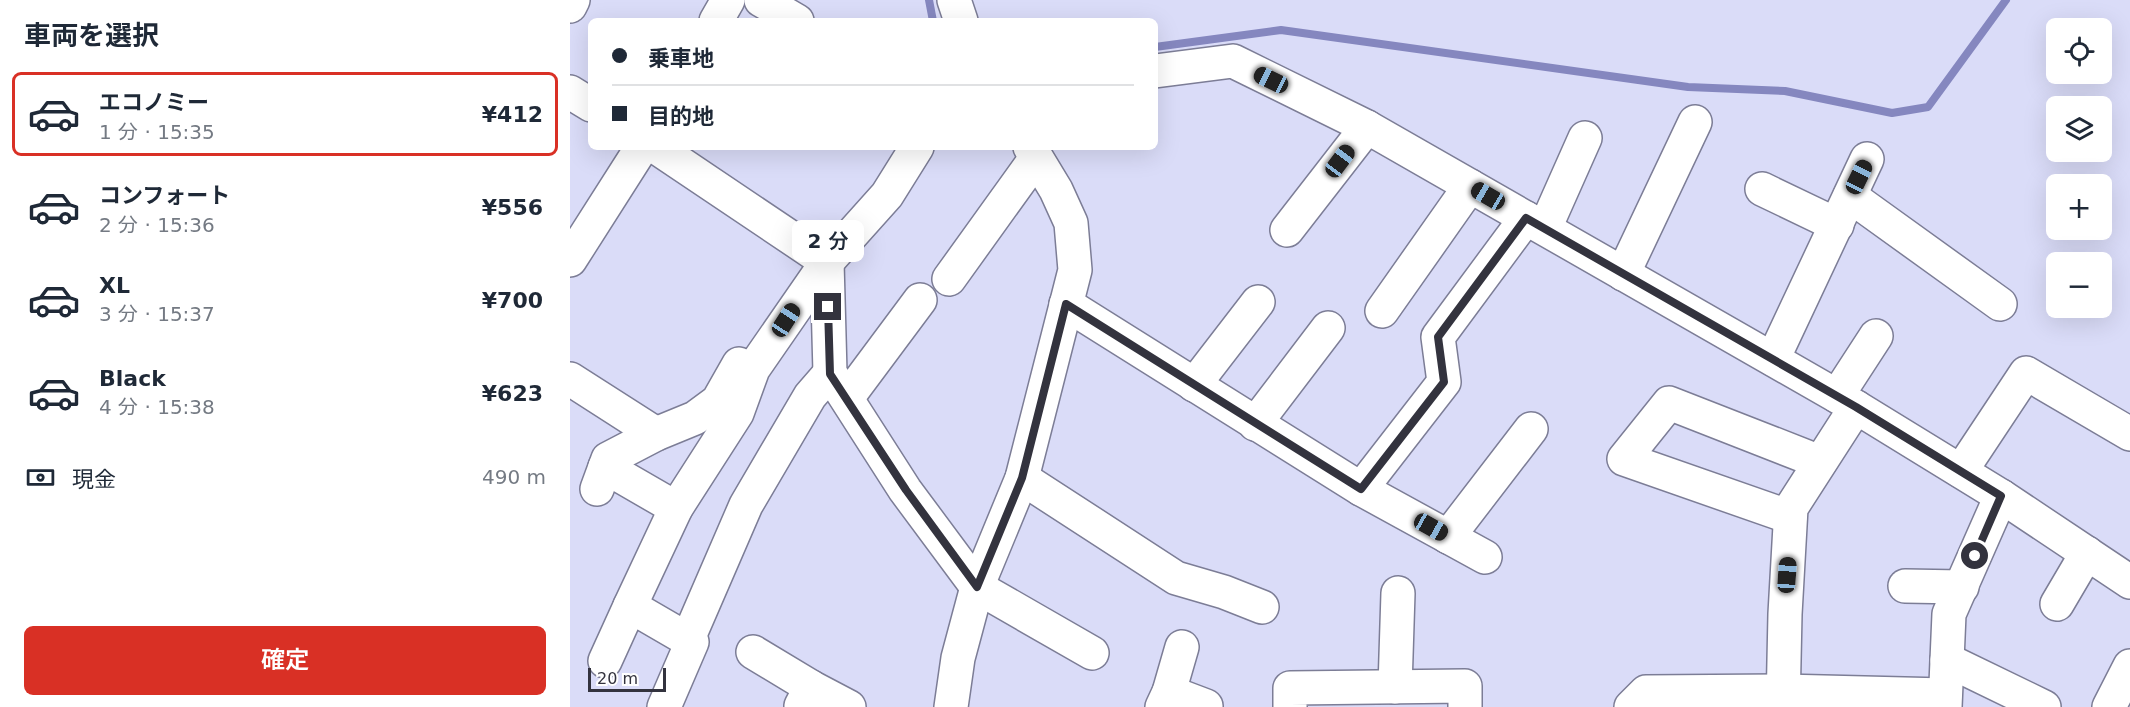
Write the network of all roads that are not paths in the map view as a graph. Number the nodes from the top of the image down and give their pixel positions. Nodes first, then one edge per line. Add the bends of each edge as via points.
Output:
1 (573, 0) edge
2 (729, 0) edge
3 (761, 0) edge
4 (954, 0) edge
5 (570, 6) edge
6 (718, 18) edge
7 (792, 18) edge
8 (960, 18) edge
9 (1158, 71) edge
10 (570, 92) edge
11 (588, 103) edge
12 (1695, 122) dead end
13 (1367, 127) junction
14 (1585, 138) dead end
15 (640, 150) edge
16 (660, 150) edge
17 (915, 150) edge
18 (1033, 153) edge
19 (1868, 159) dead end
20 (1470, 186) junction
21 (1762, 189) dead end
22 (1850, 196) junction
23 (1536, 223) junction
24 (1837, 225) junction
25 (1287, 231) dead end
26 (818, 256) junction
27 (570, 260) edge
28 (1623, 274) junction
29 (949, 279) dead end
30 (921, 300) dead end
31 (1258, 302) dead end
32 (1066, 304) junction
33 (2000, 304) dead end
34 (1382, 311) dead end
35 (1328, 328) dead end
36 (1876, 336) dead end
37 (1773, 359) junction
38 (570, 379) edge
39 (1194, 384) junction
40 (838, 386) junction
41 (1846, 402) junction
42 (1256, 424) junction
43 (1531, 429) dead end
44 (656, 434) junction
45 (2130, 434) edge
46 (1820, 462) junction
47 (1961, 471) junction
48 (1022, 478) junction
49 (1361, 489) junction
50 (2001, 496) junction
51 (676, 508) junction
52 (1790, 517) junction
53 (1448, 537) junction
54 (2087, 553) junction
55 (1485, 557) dead end
56 (2130, 582) edge
57 (1905, 586) dead end
58 (1962, 586) junction
59 (977, 587) junction
60 (1398, 593) dead end
61 (2058, 604) dead end
62 (630, 606) junction
63 (1262, 607) dead end
64 (688, 639) junction
65 (1182, 647) dead end
66 (753, 652) dead end
67 (1092, 653) dead end
68 (1947, 660) junction
69 (605, 661) dead end
70 (2130, 666) edge
71 (1395, 687) junction
72 (806, 697) edge
73 (1783, 699) edge
74 (1166, 700) edge
75 (1945, 701) edge
76 (1206, 706) edge
77 (664, 707) edge
78 (849, 707) edge
79 (951, 707) edge
80 (1290, 707) edge
81 (1465, 707) edge
82 (1631, 707) edge
83 (2044, 707) edge
84 (2109, 707) edge

1 - 5 street
2 - 6 street
3 - 7 street
4 - 8 street
9 - 13 street via 1233,61
10 - 11 street
12 - 28 street
13 - 20 street
13 - 25 street
14 - 23 street
15 - 27 street
16 - 26 street
17 - 26 street via 887,195
18 - 29 street
18 - 32 street via 1071,224 1075,270
19 - 22 street
20 - 23 street
20 - 34 street
21 - 24 street
22 - 24 street
22 - 33 street
23 - 28 street
23 - 49 street via 1438,337 1444,382
24 - 37 street
26 - 40 street
26 - 44 street via 757,326 718,401 695,418
26 - 51 street via 753,369 737,413
28 - 37 street
30 - 40 street
31 - 39 street
32 - 39 street
32 - 48 street
35 - 42 street
36 - 41 street
37 - 41 street
38 - 44 street
39 - 42 street
40 - 59 street via 906,490
40 - 64 street via 810,396 746,505
41 - 46 street
41 - 47 street
42 - 49 street
43 - 53 street
44 - 51 street via 608,459 601,478
45 - 47 street via 2026,373
46 - 52 street via 1791,508
46 - 52 street via 1669,403 1624,459
47 - 50 street
48 - 59 street
48 - 63 street via 1176,578
49 - 53 street
50 - 54 street
50 - 58 street
51 - 62 street
52 - 73 street
53 - 55 street
54 - 56 street
54 - 61 street
57 - 58 street
58 - 68 street via 1949,614
59 - 67 street
59 - 79 street via 958,658
60 - 71 street
62 - 64 street
62 - 69 street
64 - 77 street via 692,642
65 - 74 street
66 - 72 street
68 - 75 street
68 - 83 street
70 - 84 street
71 - 80 street via 1290,688
71 - 81 street via 1465,687
72 - 78 street
73 - 75 street
73 - 82 street via 1646,692
74 - 76 street

